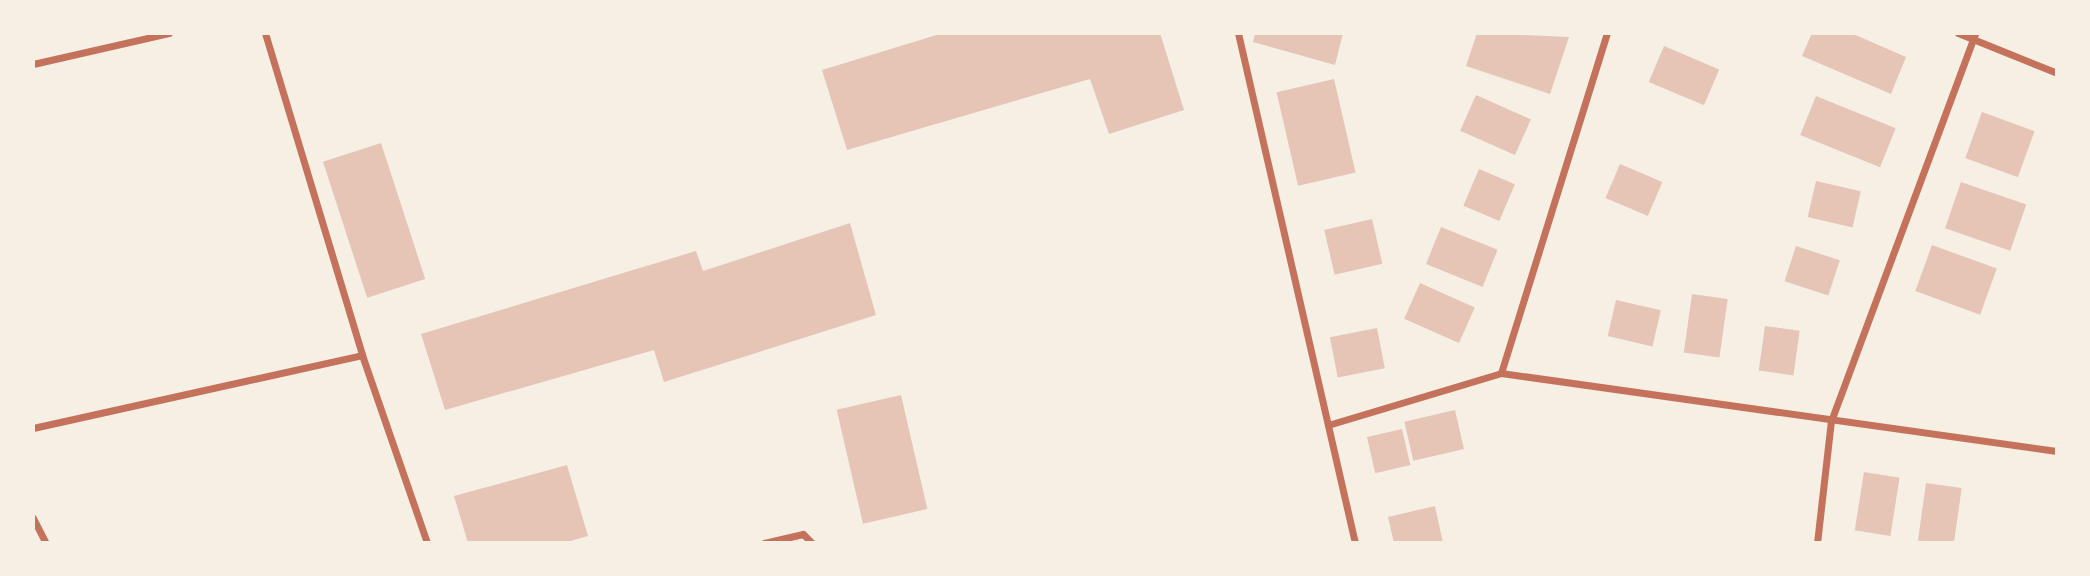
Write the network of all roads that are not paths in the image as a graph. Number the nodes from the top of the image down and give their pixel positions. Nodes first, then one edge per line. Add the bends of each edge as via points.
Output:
1 (169, 33) edge
2 (265, 33) edge
3 (1238, 33) edge
4 (1607, 33) edge
5 (1958, 33) edge
6 (1974, 36) edge
7 (33, 64) edge
8 (2057, 73) edge
9 (362, 355) junction
10 (1501, 373) junction
11 (1831, 421) junction
12 (1328, 425) junction
13 (33, 428) edge
14 (2057, 451) edge
15 (33, 518) edge
16 (46, 543) edge
17 (428, 543) edge
18 (764, 543) edge
19 (813, 543) edge
20 (1354, 543) edge
21 (1817, 543) edge

1 - 7 street
2 - 9 street
3 - 12 street
4 - 10 street
5 - 6 street
6 - 8 street
6 - 11 street
9 - 13 street
9 - 17 street
10 - 11 street
10 - 12 street
11 - 14 street
11 - 21 street
12 - 20 street
15 - 16 street
18 - 19 street via 803,534

